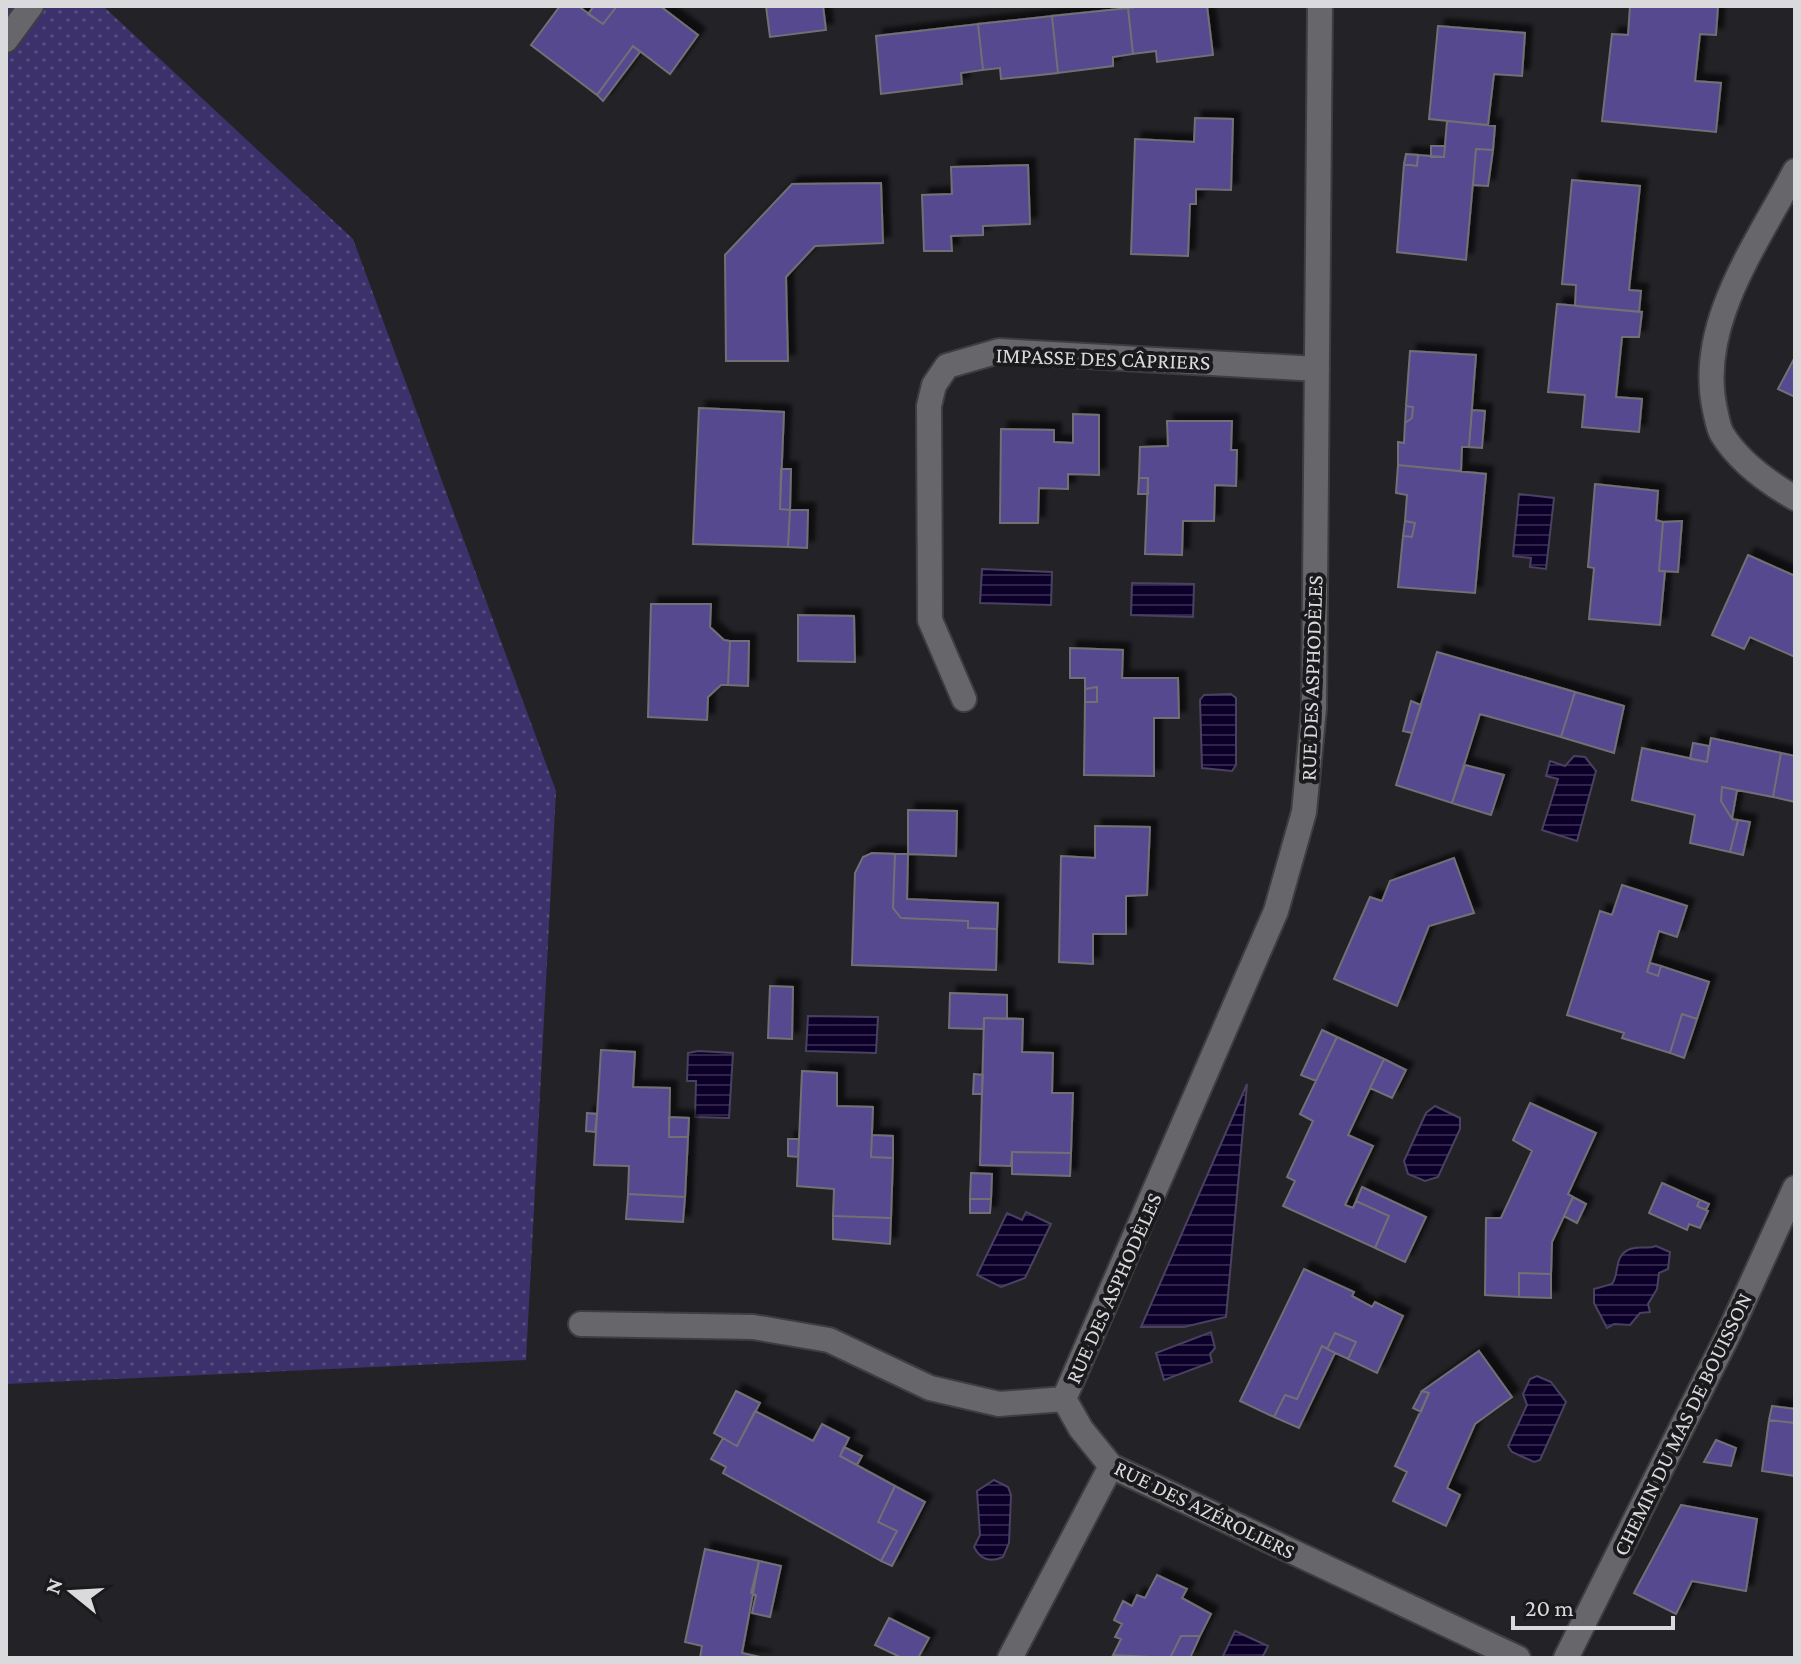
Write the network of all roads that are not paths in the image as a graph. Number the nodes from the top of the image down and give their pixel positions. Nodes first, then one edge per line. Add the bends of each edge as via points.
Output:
1 (31, 6) edge
2 (1320, 6) edge
3 (6, 40) edge
4 (1795, 171) edge
5 (1317, 369) junction
6 (1795, 498) edge
7 (964, 699) dead end
8 (1795, 1188) edge
9 (581, 1324) dead end
10 (1064, 1399) junction
11 (1111, 1466) junction
12 (1010, 1658) edge
13 (1518, 1658) edge
14 (1566, 1658) edge

1 - 3 street
2 - 5 street, RUE DES ASPHODÈLES
4 - 6 street via 1730,297 1713,341 1710,384 1720,432 1753,471
5 - 7 street, IMPASSE DES CÂPRIERS via 999,351 947,366 934,385 929,406 930,620
5 - 10 street, RUE DES ASPHODÈLES via 1314,708 1304,812 1276,911
8 - 14 street, CHEMIN DU MAS DE BOUISSON via 1729,1333
9 - 10 street via 753,1327 829,1340 930,1388 999,1404
10 - 11 street, RUE DES AZÉROLIERS
11 - 12 street
11 - 13 street, RUE DES AZÉROLIERS

